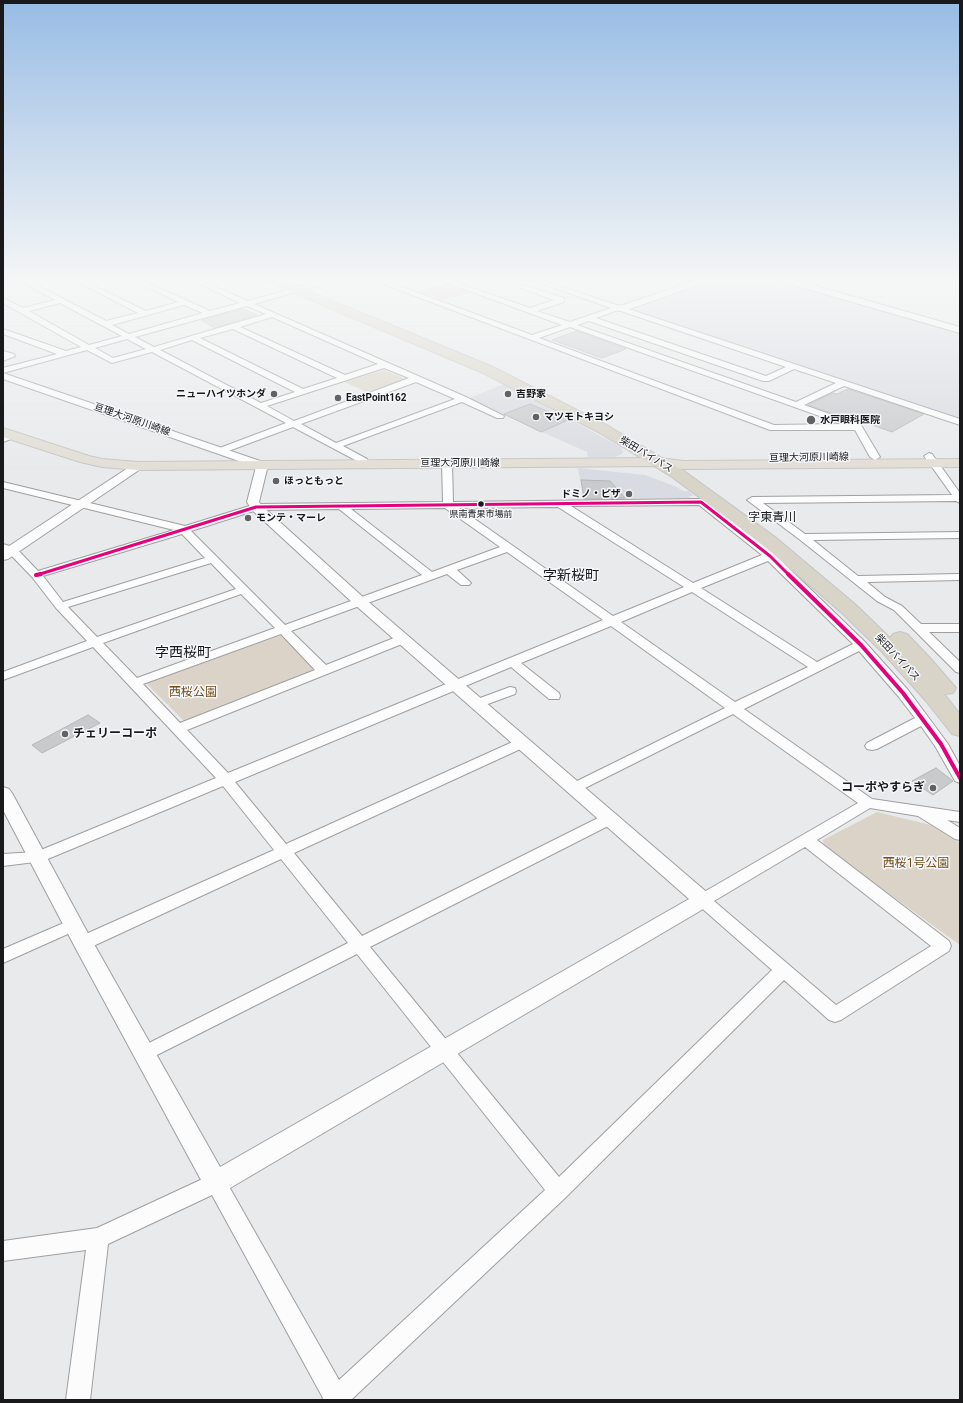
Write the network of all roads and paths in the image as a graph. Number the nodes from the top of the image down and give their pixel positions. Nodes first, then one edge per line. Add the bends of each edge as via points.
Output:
1 (37, 343) edge
2 (80, 343) edge
3 (103, 343) edge
4 (143, 343) edge
5 (173, 343) edge
6 (203, 343) edge
7 (270, 343) edge
8 (336, 343) edge
9 (428, 343) edge
10 (443, 343) edge
11 (547, 343) edge
12 (621, 343) edge
13 (662, 343) edge
14 (726, 343) edge
15 (88, 348) junction
16 (153, 349) junction
17 (3, 353) edge
18 (66, 354) junction
19 (3, 358) edge
20 (384, 365) junction
21 (794, 366) junction
22 (3, 371) edge
23 (3, 376) edge
24 (344, 378) junction
25 (415, 379) junction
26 (844, 383) junction
27 (303, 392) junction
28 (462, 399) junction
29 (797, 405) junction
30 (260, 406) junction
31 (500, 416) dead end
32 (960, 422) edge
33 (293, 423) junction
34 (858, 427) junction
35 (6, 435) edge
36 (336, 446) junction
37 (220, 451) junction
38 (960, 456) edge
39 (875, 457) junction
40 (931, 460) junction
41 (658, 462) junction
42 (679, 462) junction
43 (447, 463) junction
44 (960, 463) edge
45 (364, 464) junction
46 (262, 465) junction
47 (138, 466) junction
48 (3, 485) edge
49 (959, 499) edge
50 (559, 503) junction
51 (81, 504) junction
52 (448, 505) junction
53 (341, 506) junction
54 (256, 507) junction
55 (184, 530) junction
56 (960, 535) edge
57 (803, 537) junction
58 (508, 548) junction
59 (6, 551) edge
60 (770, 556) junction
61 (212, 559) junction
62 (448, 569) junction
63 (36, 575) junction
64 (430, 576) junction
65 (960, 578) edge
66 (854, 579) junction
67 (465, 583) dead end
68 (694, 587) junction
69 (244, 590) junction
70 (359, 601) junction
71 (60, 606) junction
72 (612, 621) junction
73 (920, 628) junction
74 (960, 628) edge
75 (283, 630) junction
76 (403, 639) junction
77 (95, 642) junction
78 (861, 645) junction
79 (512, 662) junction
80 (817, 667) junction
81 (960, 669) edge
82 (324, 671) junction
83 (3, 676) edge
84 (135, 683) junction
85 (456, 685) junction
86 (510, 691) dead end
87 (554, 696) dead end
88 (477, 704) junction
89 (960, 705) edge
90 (734, 708) junction
91 (923, 719) junction
92 (178, 729) junction
93 (960, 729) edge
94 (522, 743) junction
95 (872, 746) dead end
96 (960, 778) edge
97 (225, 779) junction
98 (574, 788) junction
99 (3, 793) edge
100 (868, 804) junction
101 (918, 809) junction
102 (960, 817) edge
103 (610, 819) junction
104 (960, 835) edge
105 (806, 840) junction
106 (283, 852) junction
107 (38, 857) junction
108 (3, 860) edge
109 (703, 900) junction
110 (78, 934) junction
111 (358, 944) junction
112 (3, 956) edge
113 (783, 970) junction
114 (445, 1051) junction
115 (146, 1053) junction
116 (216, 1183) junction
117 (558, 1191) junction
118 (98, 1238) junction
119 (3, 1251) edge
120 (336, 1399) edge
121 (78, 1400) edge

1 - 18 street
2 - 15 street
3 - 15 street
4 - 16 street
5 - 16 street
6 - 27 street
7 - 24 street
8 - 20 street
9 - 41 highway, 柴田バイパス via 488,370 605,430
10 - 42 highway, 柴田バイパス via 575,404
11 - 34 street via 773,428
12 - 29 street
13 - 21 street via 766,379
14 - 21 street
15 - 16 street via 112,361
15 - 18 street
16 - 30 street
17 - 19 street via 11,356
18 - 22 street
20 - 24 street
20 - 25 street
21 - 26 street
23 - 37 street, 亘理大河原川崎線
24 - 27 street
25 - 28 street
25 - 33 street
26 - 29 street
26 - 32 street
27 - 30 street
28 - 31 street
28 - 36 street
29 - 34 street
30 - 33 street
33 - 36 street
33 - 37 street
34 - 39 street
35 - 47 main road, 亘理大河原川崎線 via 102,463
36 - 45 street via 364,461
37 - 46 street, 亘理大河原川崎線
38 - 40 main road, 亘理大河原川崎線
39 - 40 main road, 亘理大河原川崎線
39 - 42 main road, 亘理大河原川崎線
40 - 42 main road, 亘理大河原川崎線
40 - 44 main road, 亘理大河原川崎線
40 - 49 street
41 - 42 main road, 亘理大河原川崎線
41 - 43 main road, 亘理大河原川崎線
41 - 93 highway, 柴田バイパス via 769,540 849,609 934,696
42 - 89 highway, 柴田バイパス via 795,545 873,612 923,662
43 - 45 main road, 亘理大河原川崎線
43 - 52 street
45 - 46 main road, 亘理大河原川崎線
46 - 47 main road, 亘理大河原川崎線
46 - 54 street via 253,502
47 - 51 street
48 - 51 street
49 - 57 street via 752,500
50 - 52 street
50 - 60 street via 701,502
50 - 68 street
51 - 55 street
51 - 59 street
52 - 53 street
52 - 58 street
53 - 54 street
53 - 64 street
54 - 55 street
54 - 70 street
55 - 61 street
55 - 63 street
56 - 57 street
57 - 66 street
58 - 62 street
58 - 72 street
59 - 63 street
60 - 68 street
60 - 78 street
61 - 69 street
61 - 71 street
62 - 64 street
62 - 67 street
63 - 71 street
64 - 70 street
65 - 66 street
66 - 73 street via 898,608
68 - 72 street
68 - 80 street
69 - 75 street
69 - 77 street
70 - 75 street
70 - 76 street
71 - 77 street
72 - 79 street
72 - 90 street
73 - 74 street
73 - 81 street
75 - 82 street
75 - 84 street
76 - 82 street
76 - 85 street
77 - 83 street
77 - 84 street
78 - 80 street
78 - 91 street
79 - 85 street
79 - 87 street
80 - 90 street
82 - 92 street
84 - 92 street
85 - 88 street
85 - 97 street
86 - 88 street
88 - 94 street
90 - 98 street
90 - 100 street
91 - 95 street
91 - 96 street
92 - 97 street
94 - 98 street
94 - 106 street
97 - 106 street
97 - 107 street
98 - 103 street
99 - 107 street
100 - 101 street
100 - 105 street
101 - 102 street
101 - 104 street
103 - 109 street
103 - 111 street
105 - 109 street
105 - 113 street via 943,946 835,1016
106 - 110 street
106 - 111 street
107 - 108 street
107 - 110 street
109 - 113 street
109 - 114 street
110 - 112 street
110 - 115 street
111 - 114 street
111 - 115 street
113 - 117 street
114 - 116 street
114 - 117 street
115 - 116 street
116 - 118 street
116 - 120 street
117 - 120 street
118 - 119 street
118 - 121 street

